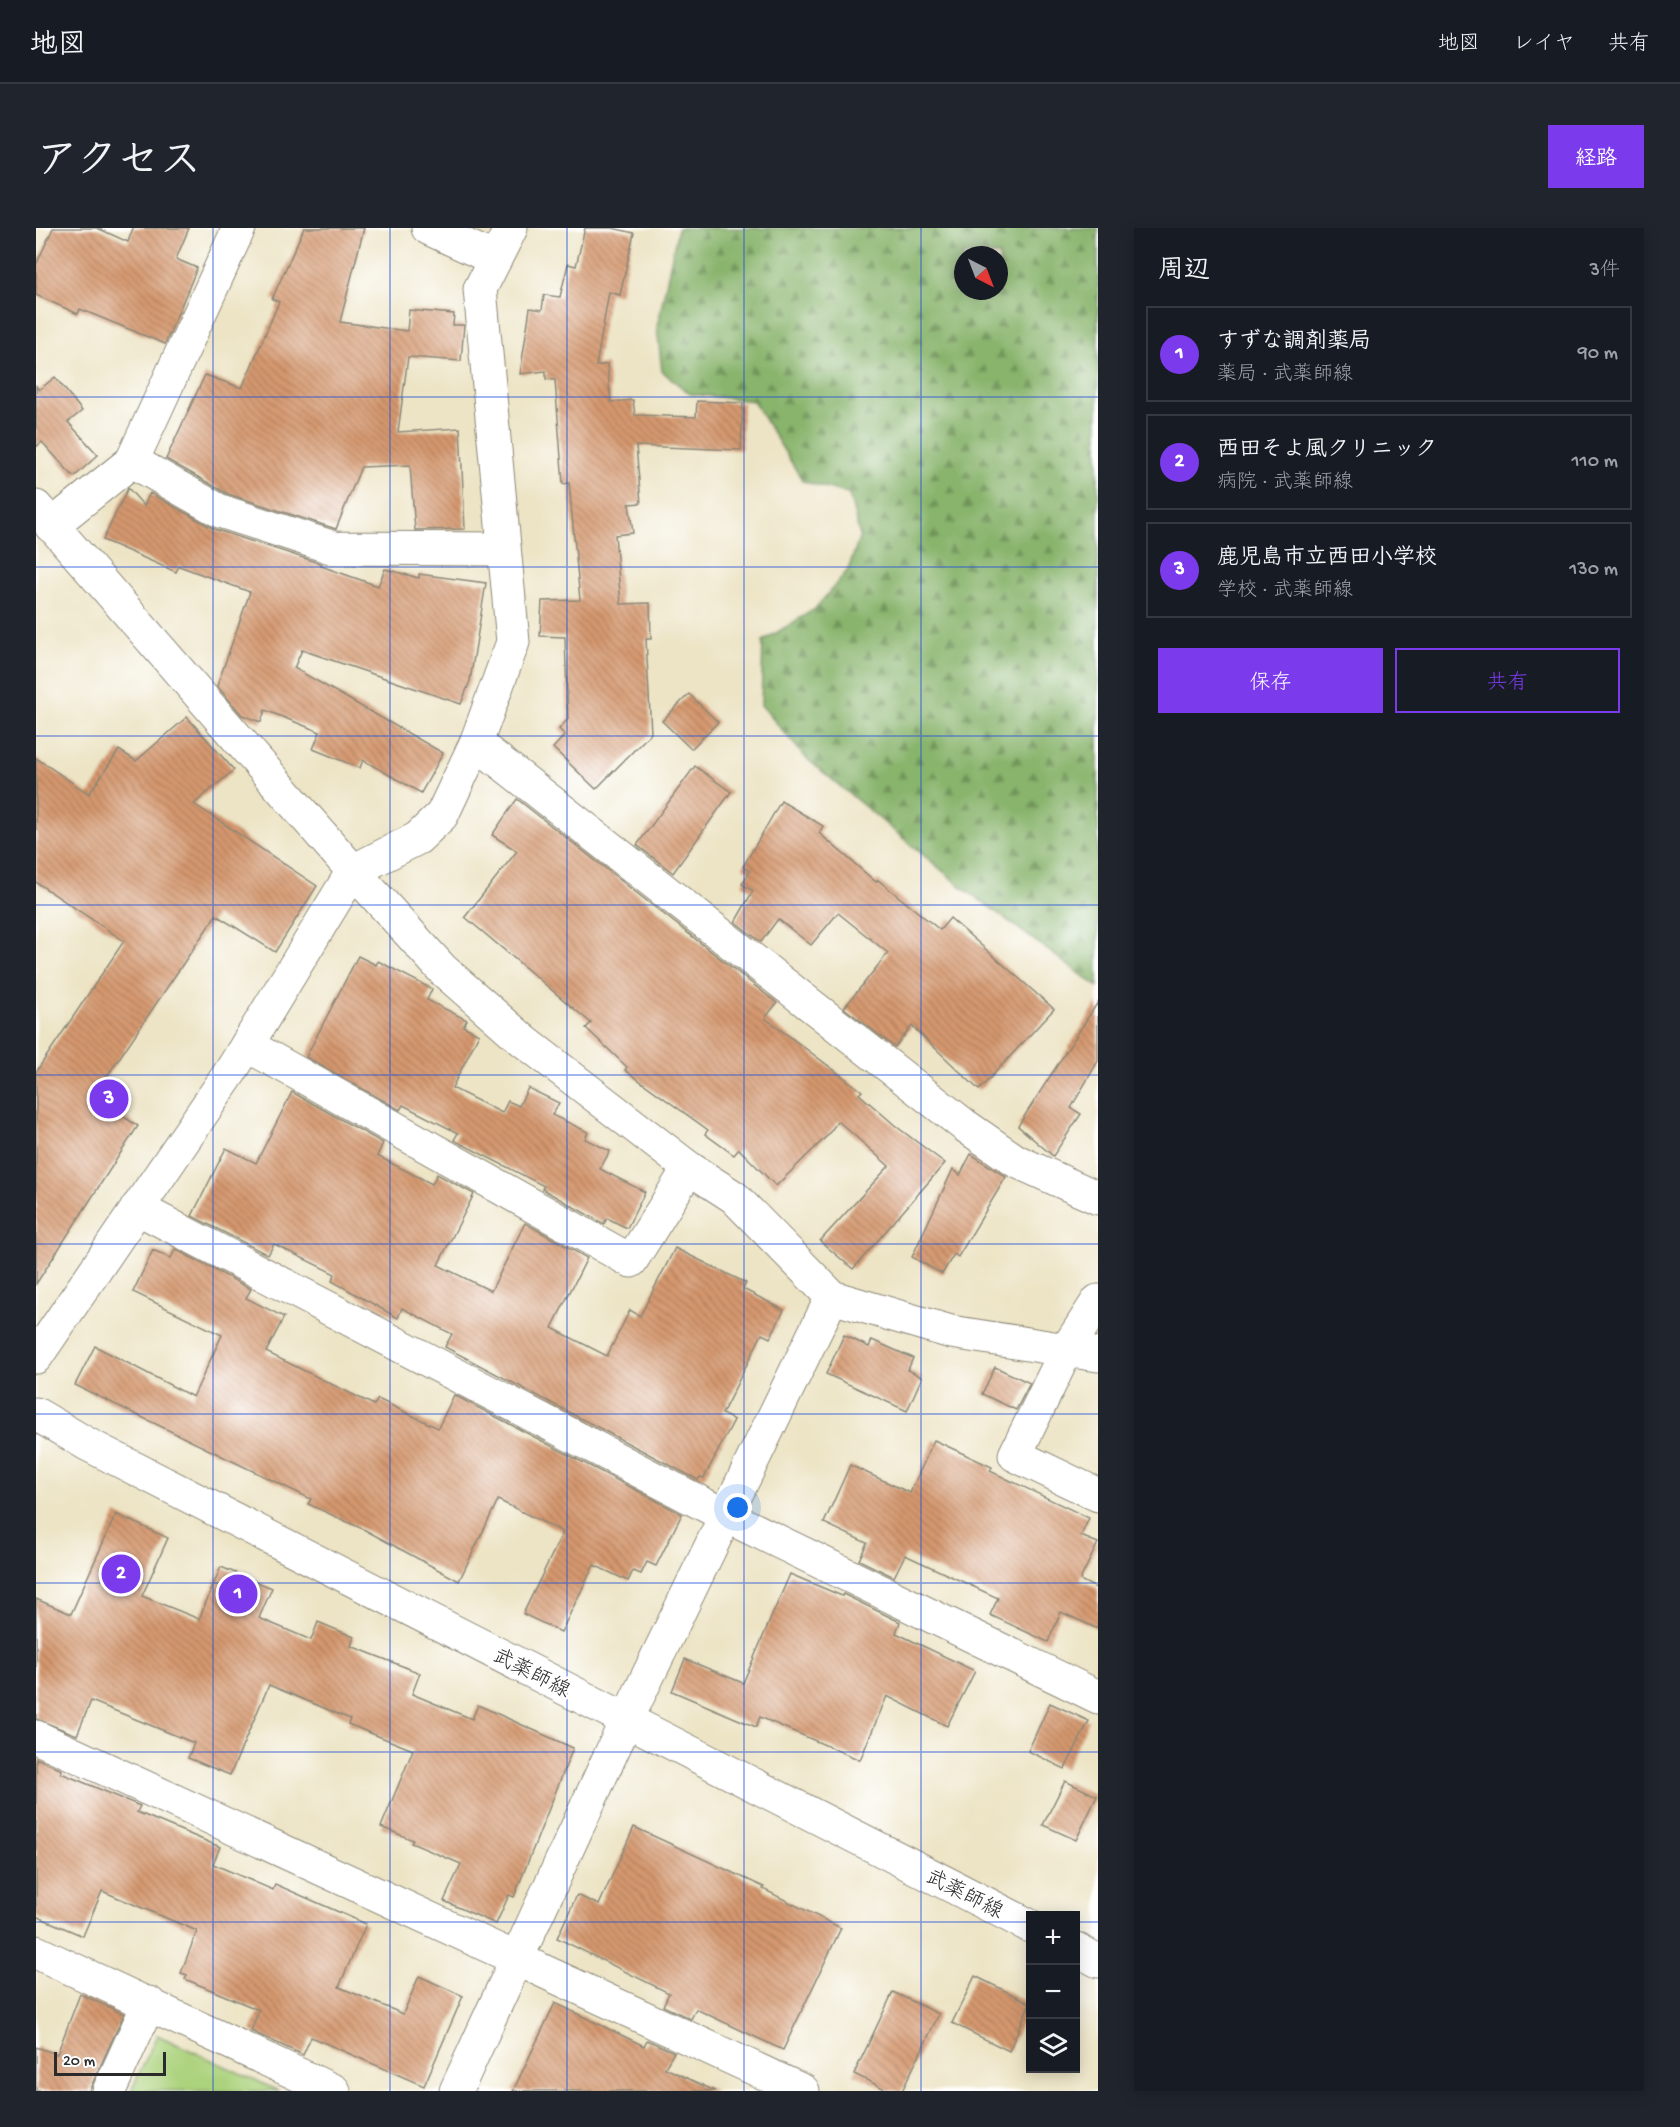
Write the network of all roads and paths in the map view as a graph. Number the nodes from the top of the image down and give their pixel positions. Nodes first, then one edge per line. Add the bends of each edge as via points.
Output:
1 (239, 228) edge
2 (428, 228) edge
3 (511, 228) edge
4 (495, 259) junction
5 (132, 461) junction
6 (43, 517) edge
7 (504, 549) junction
8 (476, 743) junction
9 (353, 871) junction
10 (247, 1045) junction
11 (689, 1168) junction
12 (1098, 1198) edge
13 (137, 1208) junction
14 (832, 1297) junction
15 (1098, 1301) edge
16 (1083, 1352) edge
17 (36, 1357) edge
18 (36, 1414) edge
19 (1098, 1495) edge
20 (724, 1515) junction
21 (1098, 1697) edge
22 (626, 1721) junction
23 (36, 1737) edge
24 (1026, 1924) edge
25 (1080, 1951) edge
26 (36, 1952) edge
27 (517, 1959) junction
28 (1098, 1961) edge
29 (149, 2003) junction
30 (109, 2091) edge
31 (334, 2091) edge
32 (456, 2091) edge
33 (803, 2091) edge

1 - 5 street
2 - 4 street
3 - 4 street
4 - 7 street via 480,289
5 - 6 street
5 - 7 street via 220,511 334,548
6 - 9 street
7 - 8 street via 513,642
8 - 9 street via 442,815 418,838
8 - 12 street via 964,1125 1016,1161
9 - 10 street
9 - 11 street via 443,970 524,1041
10 - 11 street via 631,1261
10 - 13 street
11 - 14 street via 734,1197
13 - 17 street
13 - 20 street
14 - 16 street via 951,1332
14 - 20 street
15 - 16 street
16 - 19 street via 1015,1455
18 - 22 street, 武薬師線 via 87,1444
20 - 21 street
20 - 22 street
22 - 24 street, 武薬師線
22 - 27 street
23 - 27 street
25 - 28 street
26 - 29 street
27 - 32 street
27 - 33 street
29 - 30 street
29 - 31 street

